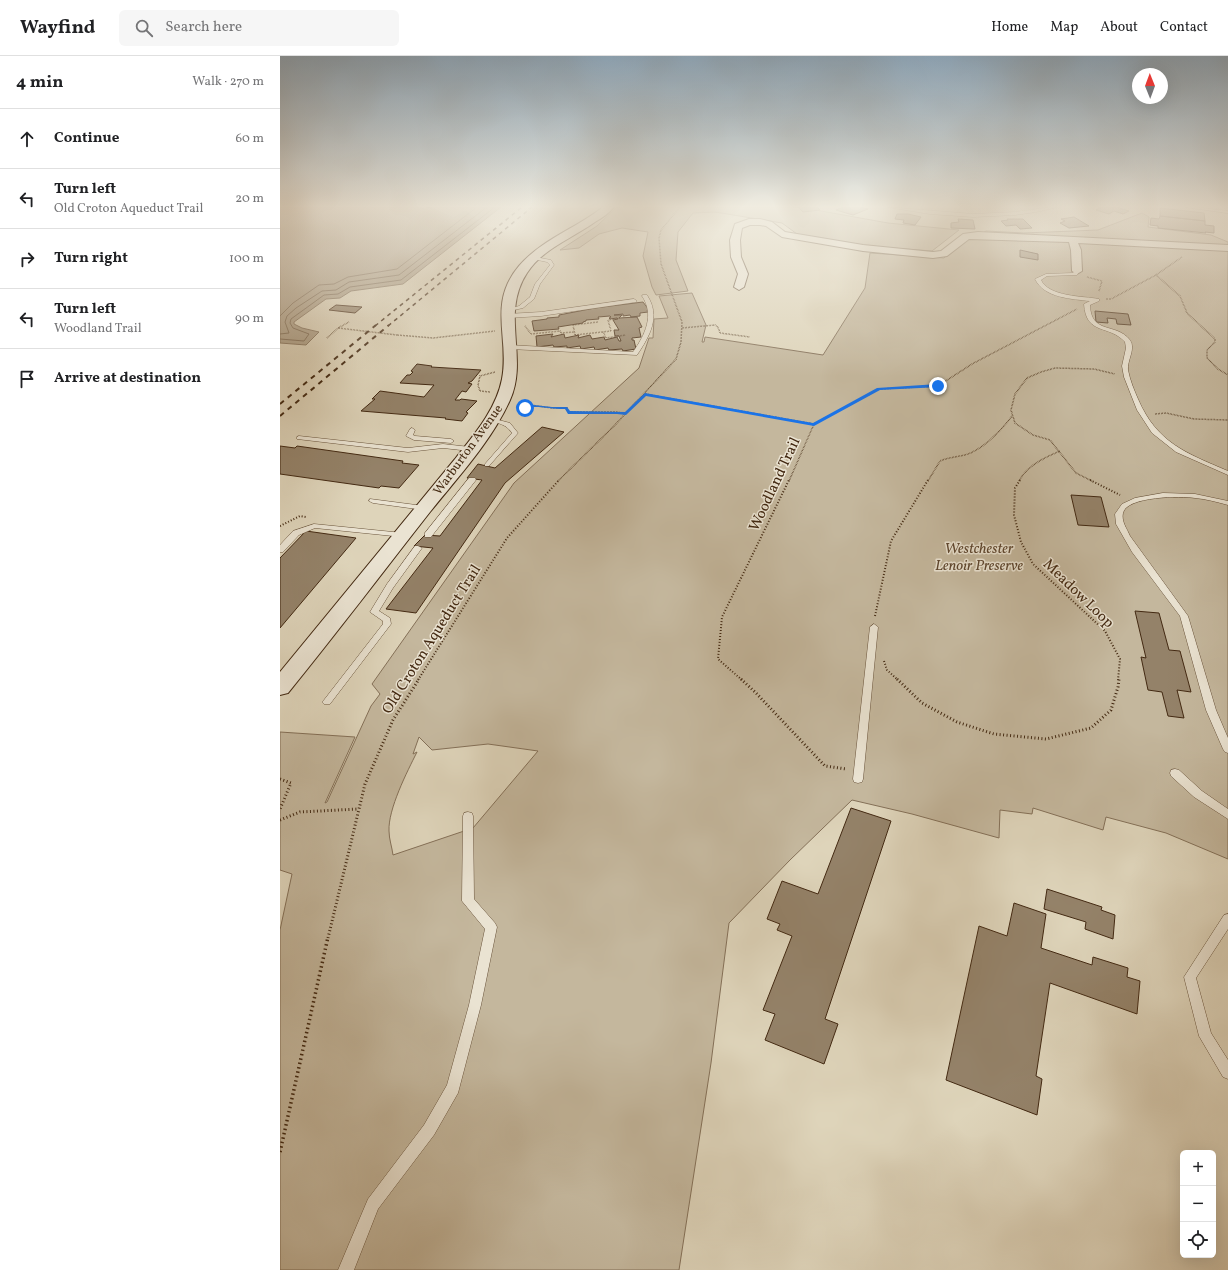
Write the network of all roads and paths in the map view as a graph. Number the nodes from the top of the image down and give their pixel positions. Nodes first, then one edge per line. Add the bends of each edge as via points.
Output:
1 (529, 264) edge
2 (551, 264) edge
3 (661, 264) edge
4 (738, 264) edge
5 (1076, 264) edge
6 (1172, 264) edge
7 (1076, 273) junction
8 (1156, 275) junction
9 (739, 287) dead end
10 (645, 296) dead end
11 (1098, 297) junction
12 (634, 301) dead end
13 (1083, 306) dead end
14 (620, 318) dead end
15 (507, 319) junction
16 (349, 322) dead end
17 (598, 322) dead end
18 (523, 323) dead end
19 (338, 328) junction
20 (682, 328) junction
21 (574, 332) junction
22 (603, 332) junction
23 (626, 335) dead end
24 (327, 338) dead end
25 (750, 338) dead end
26 (509, 347) junction
27 (498, 372) dead end
28 (1228, 375) edge
29 (1128, 376) junction
30 (645, 394) junction
31 (497, 398) junction
32 (626, 414) junction
33 (1143, 414) junction
34 (1013, 415) junction
35 (490, 420) junction
36 (1228, 420) edge
37 (814, 424) junction
38 (412, 430) dead end
39 (299, 438) dead end
40 (472, 446) junction
41 (1060, 451) junction
42 (487, 465) dead end
43 (1228, 473) edge
44 (472, 480) dead end
45 (373, 501) dead end
46 (1131, 501) junction
47 (1228, 503) edge
48 (424, 508) junction
49 (403, 535) junction
50 (428, 535) dead end
51 (418, 548) dead end
52 (280, 550) edge
53 (874, 627) joint
54 (882, 656) dead end
55 (280, 687) edge
56 (327, 702) dead end
57 (1228, 749) edge
58 (1175, 773) dead end
59 (858, 775) joint
60 (280, 780) edge
61 (282, 801) edge
62 (280, 809) edge
63 (358, 809) junction
64 (1228, 815) edge
65 (468, 816) dead end
66 (280, 820) edge
67 (1228, 919) edge
68 (1228, 1072) edge
69 (280, 1152) edge
70 (346, 1270) edge

1 - 15 street, Warburton Avenue via 514,284
2 - 15 lane via 532,298
3 - 20 path, Old Croton Aqueduct Trail via 680,314
4 - 9 street via 742,274
5 - 7 street
6 - 8 path
7 - 11 path via 1101,279
7 - 11 lane via 1046,275 1038,279 1038,282 1059,294
8 - 11 path via 1111,299
8 - 28 path via 1181,297 1188,314 1215,339 1207,350 1207,358
10 - 26 lane via 651,306 651,318 635,354
11 - 29 lane via 1087,304 1089,318 1096,326 1119,334 1127,340 1129,345 1125,368
12 - 15 lane
13 - 37 path, Woodland Trail via 972,364 938,386 879,388
14 - 22 path via 608,320 611,331
15 - 19 path, bridge via 432,338
15 - 26 street, Warburton Avenue
16 - 19 path
17 - 21 path via 573,325
18 - 21 path via 531,334
19 - 24 path
20 - 25 path via 715,325 720,333
20 - 30 path, Old Croton Aqueduct Trail via 676,359
21 - 22 path via 575,335
22 - 23 path via 606,338
26 - 31 street, Warburton Avenue via 510,376 506,393
27 - 31 path via 480,376 478,385 480,391
29 - 33 lane via 1133,398
29 - 34 path via 1094,369 1056,368 1041,372 1027,378 1015,394 1011,410
30 - 32 path, Old Croton Aqueduct Trail
30 - 37 path
31 - 32 path via 525,408 530,405 567,408 568,412
31 - 35 street, Warburton Avenue
32 - 63 path, Old Croton Aqueduct Trail via 568,470 507,538 393,720 365,784
33 - 36 path
33 - 43 lane via 1154,432 1175,448
34 - 41 path via 1015,423 1033,435 1050,440
34 - 53 path via 1001,431 969,453 950,456 940,461 891,541 877,601
35 - 40 street, Warburton Avenue
35 - 42 lane via 507,423 512,426 515,434
37 - 59 path, Woodland Trail via 722,618 718,659 756,693 825,766
38 - 40 lane via 409,436 414,438
39 - 40 lane via 408,450
40 - 48 street, Warburton Avenue
41 - 46 path via 1076,473
41 - 54 path, Meadow Loop via 1025,471 1015,488 1014,515 1021,542 1033,564 1105,631 1120,659 1118,686 1111,710 1091,728 1046,739 994,734 957,722 922,703 887,670
44 - 50 lane
45 - 48 lane
46 - 47 lane via 1159,495 1182,494
46 - 57 lane via 1119,514 1120,523 1140,556 1180,608 1211,710
48 - 49 street, Warburton Avenue
49 - 52 lane via 314,526 296,533
49 - 55 street, Warburton Avenue via 345,610
51 - 56 lane via 374,612 387,620 387,624
53 - 59 lane
58 - 64 lane via 1198,794
60 - 61 path via 291,783
61 - 62 path
63 - 66 path via 300,812
63 - 69 path, Old Croton Aqueduct Trail
65 - 70 lane via 468,901 491,927 475,1005 453,1088 429,1130 373,1204
67 - 68 lane via 1190,977 1205,1036

